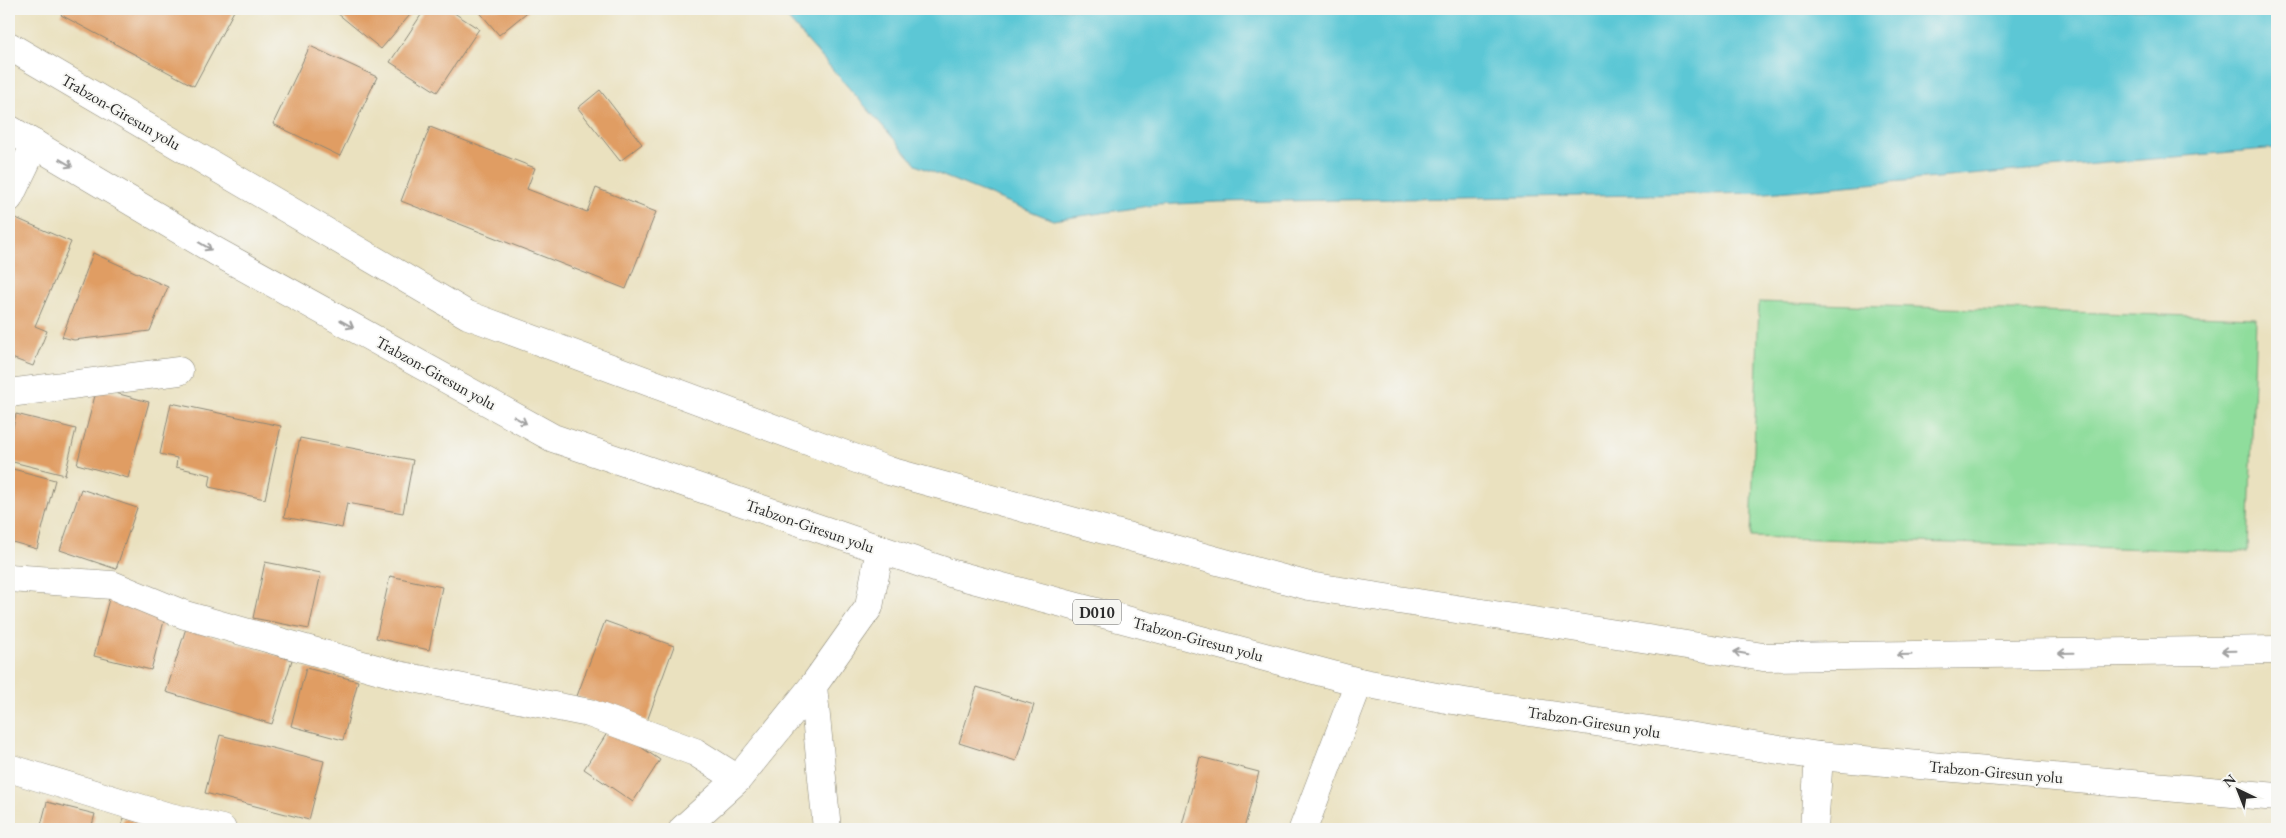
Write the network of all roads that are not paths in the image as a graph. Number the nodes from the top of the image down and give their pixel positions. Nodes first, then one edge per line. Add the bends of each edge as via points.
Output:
1 (9, 46) edge
2 (9, 129) edge
3 (35, 144) junction
4 (9, 198) edge
5 (179, 371) dead end
6 (9, 393) edge
7 (880, 550) junction
8 (9, 578) edge
9 (2277, 650) edge
10 (1359, 682) junction
11 (813, 686) junction
12 (1819, 756) junction
13 (9, 768) edge
14 (738, 779) junction
15 (2277, 797) edge
16 (222, 829) edge
17 (684, 829) edge
18 (827, 829) edge
19 (1303, 829) edge
20 (1814, 829) edge

9 -> 1 main road, Trabzon-Giresun yolu via 1763,657 1309,586 889,471 468,315
2 - 3 main road, Trabzon-Giresun yolu / D010
3 - 4 main road
3 -> 7 main road, Trabzon-Giresun yolu / D010 via 217,252 553,438
5 - 6 main road
7 - 10 main road, Trabzon-Giresun yolu / D010 via 950,573
7 - 11 main road via 869,607
8 - 14 main road via 112,586 185,615 398,675 589,713 695,752
10 - 12 main road, Trabzon-Giresun yolu / D010 via 1452,700
10 - 19 main road
11 - 14 main road
11 - 18 main road
12 - 15 main road, Trabzon-Giresun yolu / D010
12 - 20 main road
13 - 16 main road via 166,816
14 - 17 main road

